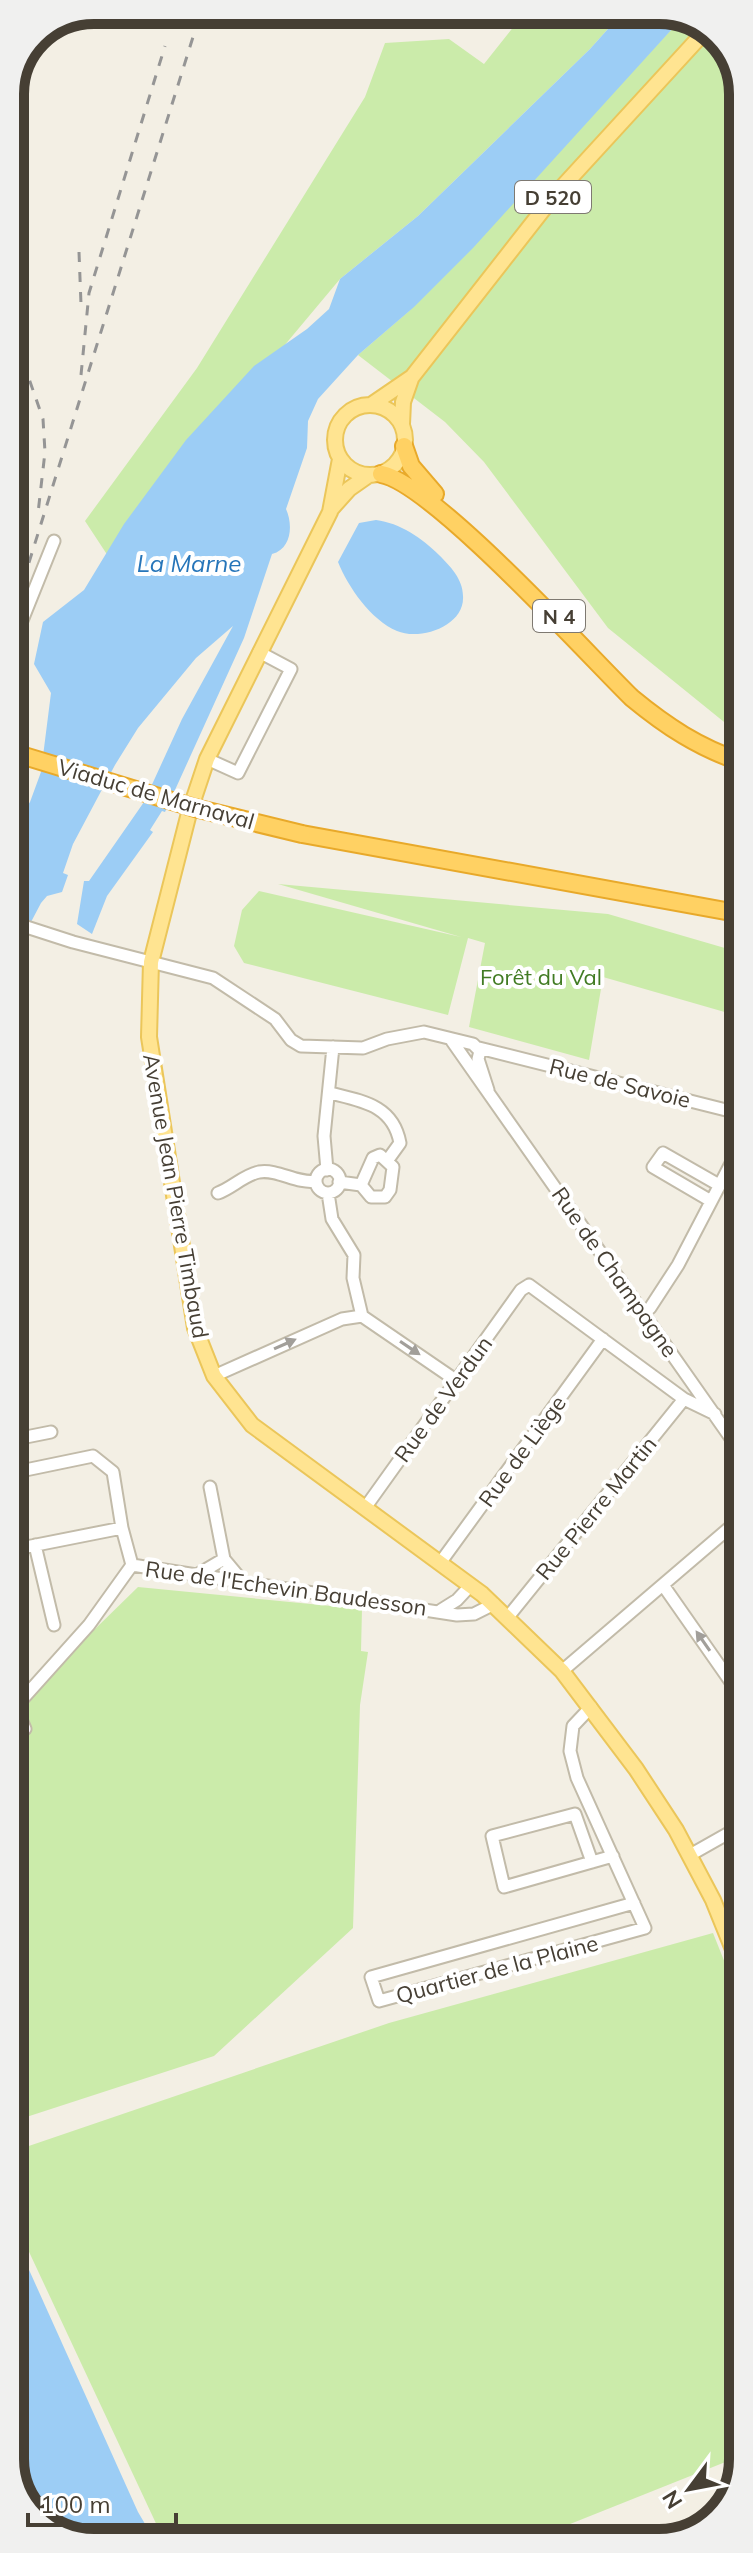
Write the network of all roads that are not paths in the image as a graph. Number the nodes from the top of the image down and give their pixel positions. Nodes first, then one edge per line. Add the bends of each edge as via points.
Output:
1 (700, 37) edge
2 (412, 377) junction
3 (371, 405) junction
4 (402, 425) junction
5 (404, 446) junction
6 (340, 459) junction
7 (375, 474) junction
8 (330, 512) junction
9 (54, 541) dead end
10 (24, 616) edge
11 (259, 652) junction
12 (729, 749) edge
13 (24, 756) edge
14 (729, 757) edge
15 (207, 759) junction
16 (444, 860) junction
17 (729, 903) edge
18 (729, 912) edge
19 (24, 926) edge
20 (151, 962) junction
21 (333, 1047) junction
22 (473, 1054) junction
23 (330, 1093) junction
24 (729, 1111) edge
25 (387, 1161) junction
26 (729, 1167) edge
27 (327, 1170) junction
28 (316, 1181) junction
29 (339, 1182) junction
30 (361, 1185) junction
31 (719, 1185) junction
32 (218, 1193) dead end
33 (328, 1193) junction
34 (711, 1201) junction
35 (643, 1313) junction
36 (362, 1316) junction
37 (603, 1339) junction
38 (214, 1376) junction
39 (457, 1381) junction
40 (684, 1399) junction
41 (715, 1414) junction
42 (729, 1429) edge
43 (51, 1432) dead end
44 (24, 1437) edge
45 (24, 1470) edge
46 (210, 1487) dead end
47 (365, 1508) junction
48 (122, 1528) junction
49 (729, 1528) edge
50 (35, 1545) junction
51 (24, 1547) edge
52 (224, 1559) junction
53 (440, 1563) junction
54 (132, 1565) junction
55 (195, 1576) junction
56 (244, 1583) junction
57 (471, 1585) junction
58 (663, 1585) junction
59 (494, 1604) junction
60 (441, 1610) junction
61 (508, 1617) junction
62 (54, 1625) dead end
63 (562, 1671) junction
64 (729, 1679) edge
65 (24, 1697) edge
66 (591, 1707) junction
67 (729, 1833) edge
68 (690, 1855) junction
69 (613, 1856) junction
70 (592, 1862) junction
71 (634, 1903) junction
72 (729, 1939) edge

1 - 2 main road, D 520 via 553,197
2 - 3 main road, D 520
2 - 4 main road, D 520
3 - 4 main road via 386,408
3 - 6 main road via 347,413 337,426
4 - 5 main road
5 - 7 main road via 394,466
5 - 12 highway, N 4 via 411,466 428,487 637,692 682,726
6 - 7 main road via 353,471
6 - 8 main road
7 - 8 main road via 349,489
7 - 14 highway, N 4 via 404,482 435,505 665,725
8 - 11 main road, Avenue Jean Pierre Timbaud
9 - 10 street
11 - 15 main road, Avenue Jean Pierre Timbaud
11 - 15 street via 291,669 238,773
13 - 16 highway, Viaduc de Marnaval, bridge via 302,834
15 - 20 main road, Avenue Jean Pierre Timbaud
16 - 17 highway via 597,878
16 - 18 highway
19 - 20 street, Rue de Savoie
20 - 21 street, Rue de Savoie via 213,978 275,1019 301,1046
20 - 38 main road, Avenue Jean Pierre Timbaud via 152,1055 190,1307
21 - 22 street, Rue de Savoie via 363,1048 424,1032
21 - 23 street
22 - 24 street, Rue de Savoie via 497,1051
22 - 35 street, Rue de Champagne via 488,1090
23 - 25 street via 379,1106 400,1143
23 - 27 street via 324,1136
25 - 30 street via 380,1155 373,1158
25 - 30 street via 393,1167 385,1197 371,1197
26 - 31 street
27 - 28 street
27 - 29 street
28 - 32 street via 302,1183 261,1172
28 - 33 street
29 - 30 street
29 - 33 street
31 - 34 street
31 - 34 street via 663,1153 653,1167
33 - 36 street via 332,1219 354,1255
34 - 35 street via 678,1265
35 - 41 street, Rue de Champagne
38 -> 36 street via 342,1319
36 -> 39 street
37 - 39 street, Rue de Verdun via 529,1285
37 - 40 street
37 - 53 street, Rue de Liège
38 - 47 main road, Avenue Jean Pierre Timbaud via 252,1425
39 - 47 street, Rue de Verdun
40 - 41 street
40 - 61 street, Rue Pierre Martin
41 - 42 street, Rue de Champagne
43 - 44 street
45 - 48 street via 93,1456 101,1459 113,1472
46 - 52 street
47 - 53 main road, Avenue Jean Pierre Timbaud
48 - 50 street
48 - 54 street
49 - 58 street
50 - 51 street
50 - 62 street
52 - 55 street
52 - 56 street
53 - 57 main road, Avenue Jean Pierre Timbaud
54 - 55 street, Rue de l'Echevin Baudesson
54 - 65 street via 89,1625
55 - 56 street, Rue de l'Echevin Baudesson
56 - 60 street, Rue de l'Echevin Baudesson
57 - 59 main road, Avenue Jean Pierre Timbaud
57 - 60 street
58 - 63 street
64 -> 58 street
59 - 60 street, Rue de l'Echevin Baudesson via 465,1616
59 - 61 main road, Avenue Jean Pierre Timbaud
61 - 63 main road, Avenue Jean Pierre Timbaud
63 - 66 main road, Avenue Jean Pierre Timbaud
66 - 68 main road, Avenue Jean Pierre Timbaud
66 - 69 street via 573,1726 572,1763
67 - 68 street
68 - 72 main road, Avenue Jean Pierre Timbaud
69 - 70 street
69 - 71 street
70 - 70 street via 575,1814 492,1836 504,1887
71 - 71 street, Quartier de la Plaine via 371,1977 379,2001 645,1928

